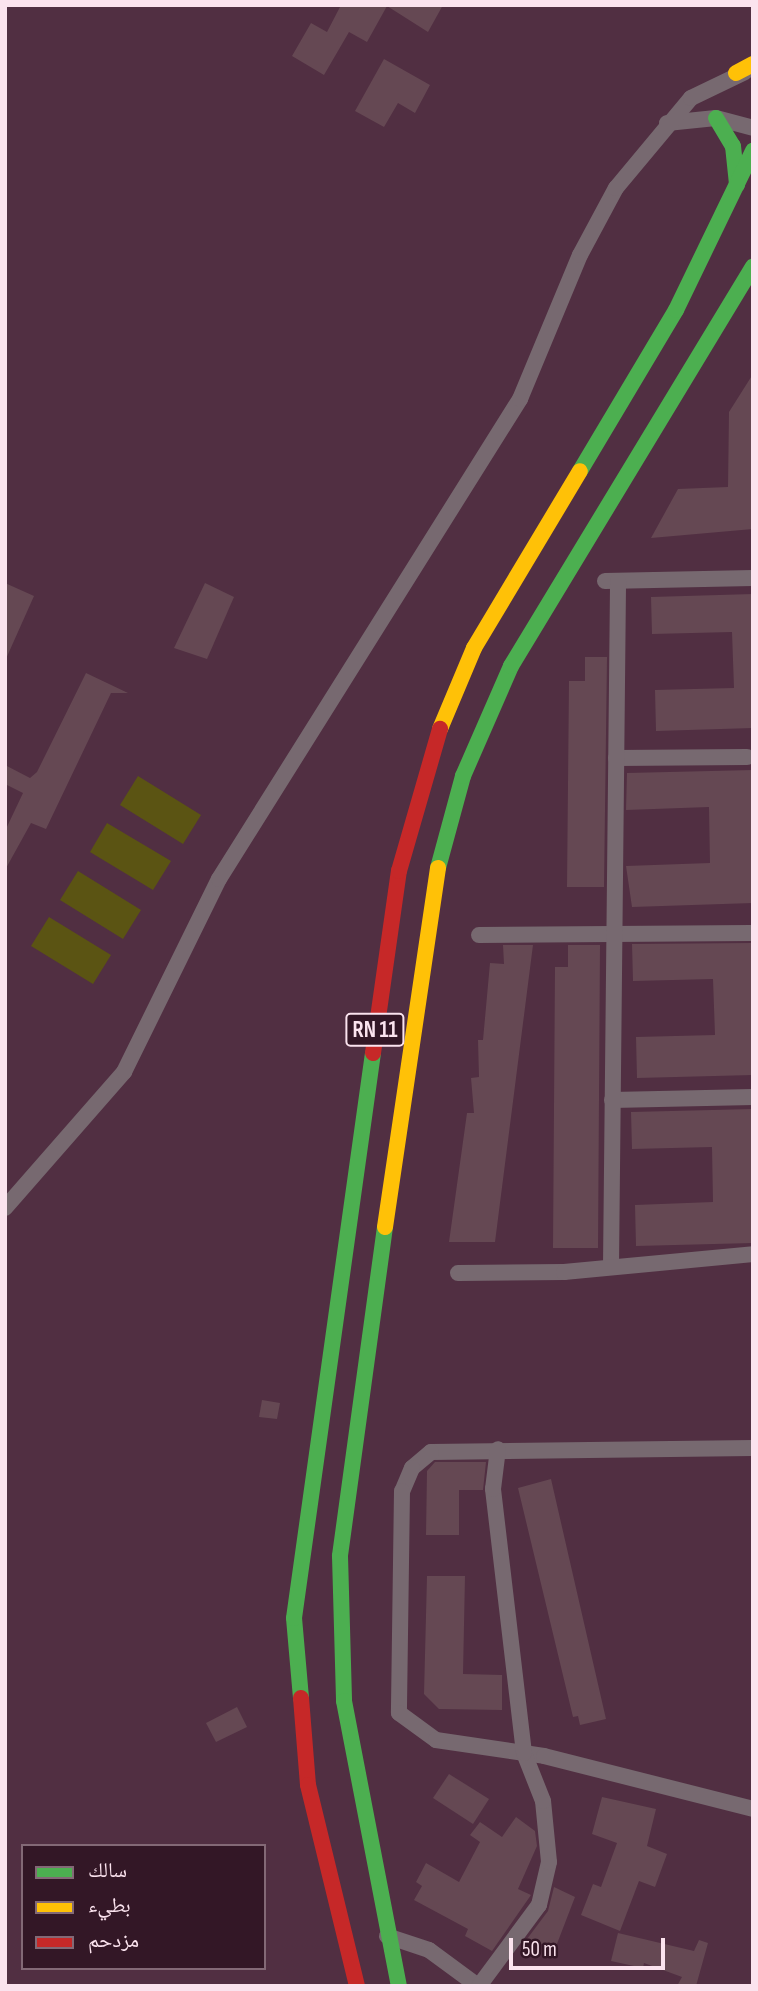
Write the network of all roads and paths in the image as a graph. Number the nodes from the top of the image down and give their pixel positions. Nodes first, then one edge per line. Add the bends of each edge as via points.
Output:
1 (753, 64) edge
2 (745, 72) edge
3 (716, 118) junction
4 (667, 123) junction
5 (753, 128) edge
6 (753, 151) edge
7 (735, 195) junction
8 (753, 267) edge
9 (753, 578) edge
10 (747, 757) dead end
11 (616, 758) junction
12 (751, 933) edge
13 (479, 935) dead end
14 (614, 935) junction
15 (753, 1097) edge
16 (612, 1100) junction
17 (5, 1208) edge
18 (753, 1254) edge
19 (611, 1266) junction
20 (458, 1273) dead end
21 (753, 1448) edge
22 (498, 1449) junction
23 (524, 1753) junction
24 (753, 1810) edge
25 (387, 1936) junction
26 (357, 1986) edge
27 (400, 1986) edge
28 (479, 1986) edge

1 - 2 main road
2 - 4 street via 705,88
3 - 4 street
3 - 5 street
3 - 7 main road via 733,146
4 - 17 street via 598,220 506,425 219,879 124,1072
6 - 7 main road, RN 11
7 - 26 main road, RN 11 via 676,310 474,648 426,762 399,871 294,1618 308,1785
8 - 25 main road, RN 11 via 511,666 463,776 430,899 340,1556 344,1701
9 - 11 street via 611,581
10 - 11 street
11 - 14 street
12 - 14 street
13 - 14 street
14 - 16 street
15 - 16 street
16 - 19 street
18 - 19 street
19 - 20 street
21 - 22 street
22 - 23 street via 494,1489
22 - 23 street via 431,1452 412,1468 402,1491 399,1713 436,1740
23 - 24 street
23 - 28 street via 543,1801 549,1862 539,1905
25 - 27 main road, RN 11
25 - 28 street via 429,1950

